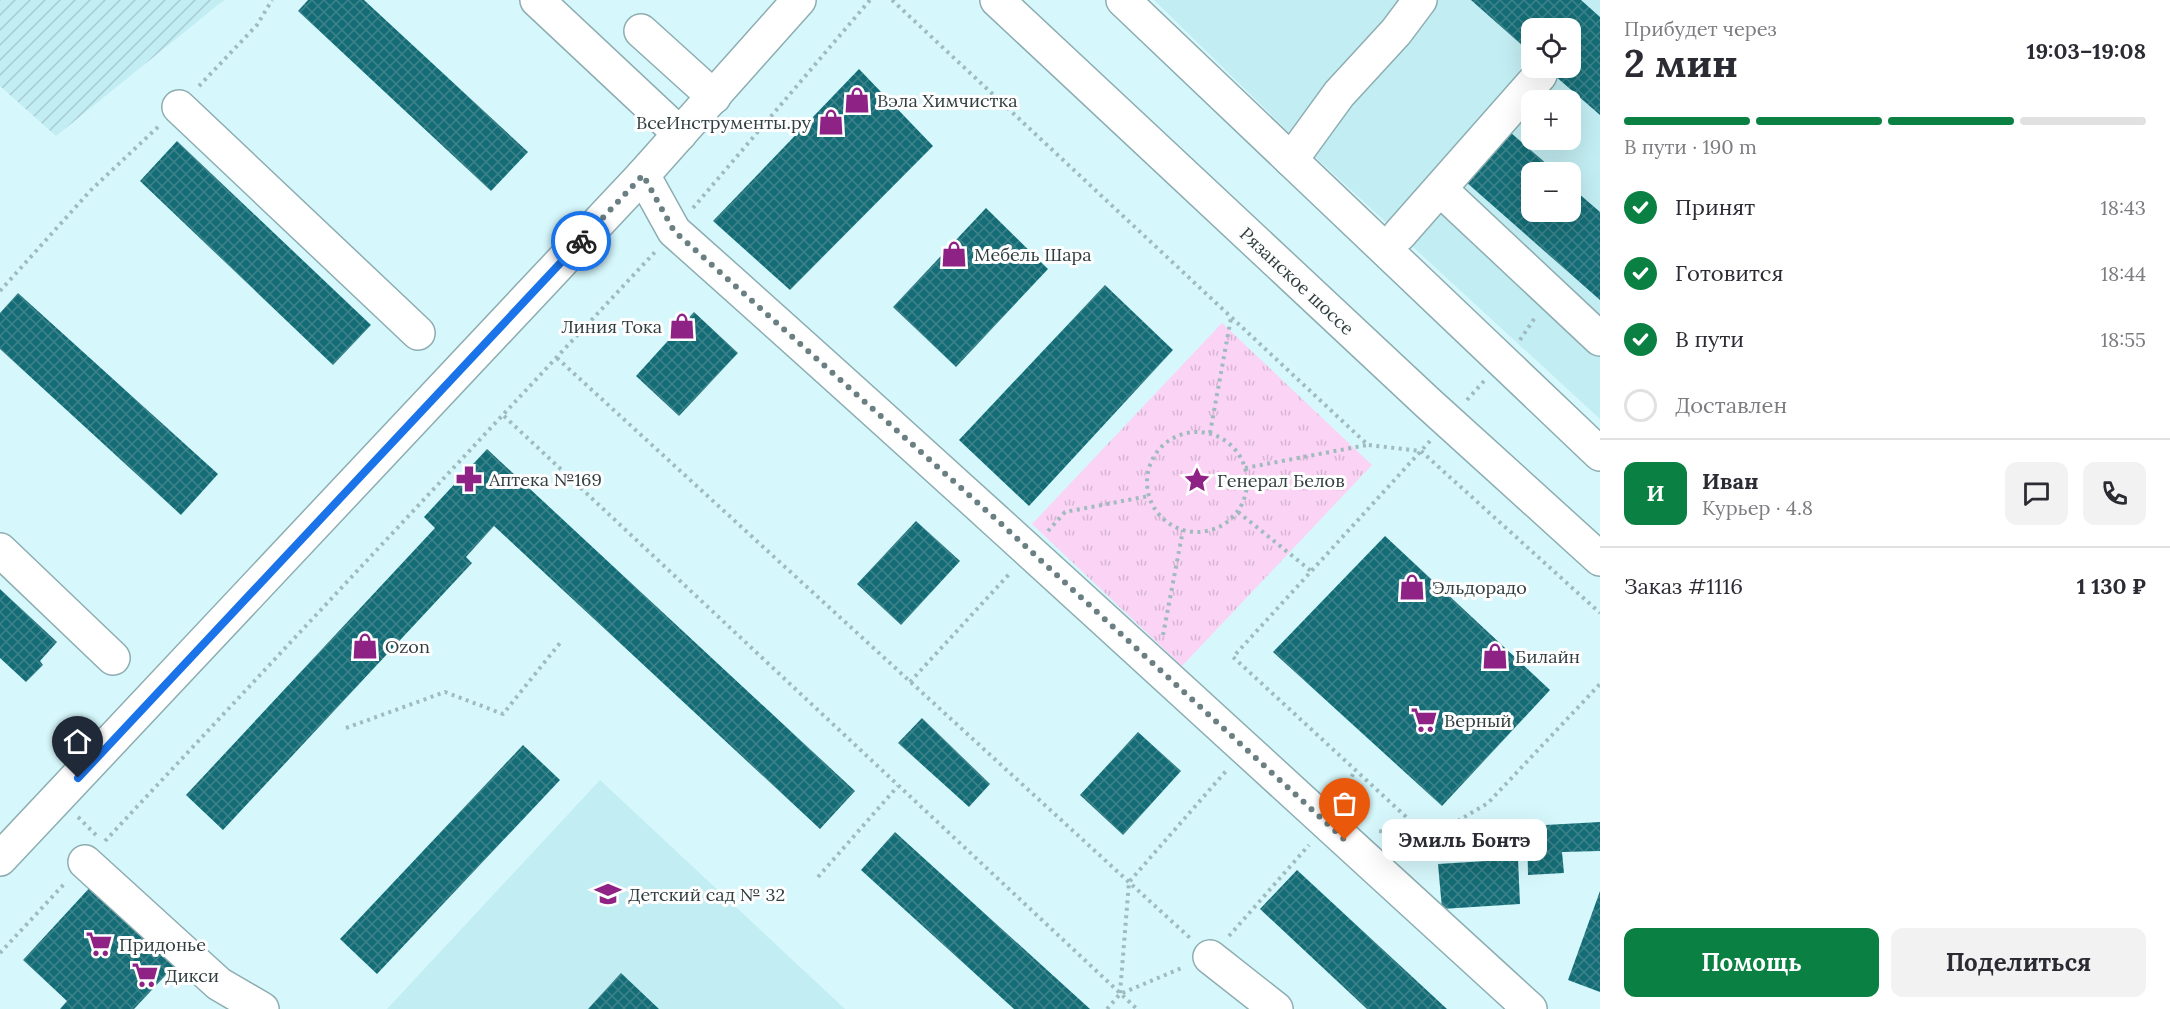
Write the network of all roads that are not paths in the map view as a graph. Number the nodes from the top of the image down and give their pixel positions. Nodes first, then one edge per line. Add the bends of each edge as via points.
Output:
1 (537, 0) edge
2 (799, 0) edge
3 (997, 0) edge
4 (1123, 0) edge
5 (1420, 0) edge
6 (641, 31) dead end
7 (1537, 78) edge
8 (714, 97) junction
9 (179, 107) road end
10 (680, 134) junction
11 (1291, 160) junction
12 (643, 175) junction
13 (1440, 189) junction
14 (1399, 235) dead end
15 (418, 333) dead end
16 (1600, 339) edge
17 (1600, 454) edge
18 (0, 550) edge
19 (1600, 559) edge
20 (113, 658) dead end
21 (4, 848) edge
22 (95, 852) road end
23 (1210, 957) road end
24 (262, 1009) edge
25 (1276, 1009) edge
26 (1530, 1009) edge

1 - 10 street
2 - 8 street
3 - 19 street, Рязанское шоссе
4 - 11 street
5 - 11 street via 1339,94
6 - 8 street
7 - 13 street
8 - 10 street
9 - 15 street
10 - 12 street
11 - 17 street
12 - 21 street via 58,798
12 - 26 street via 674,231 1030,550
13 - 14 street
13 - 16 street
18 - 20 street
22 - 24 street via 219,984
23 - 25 street

